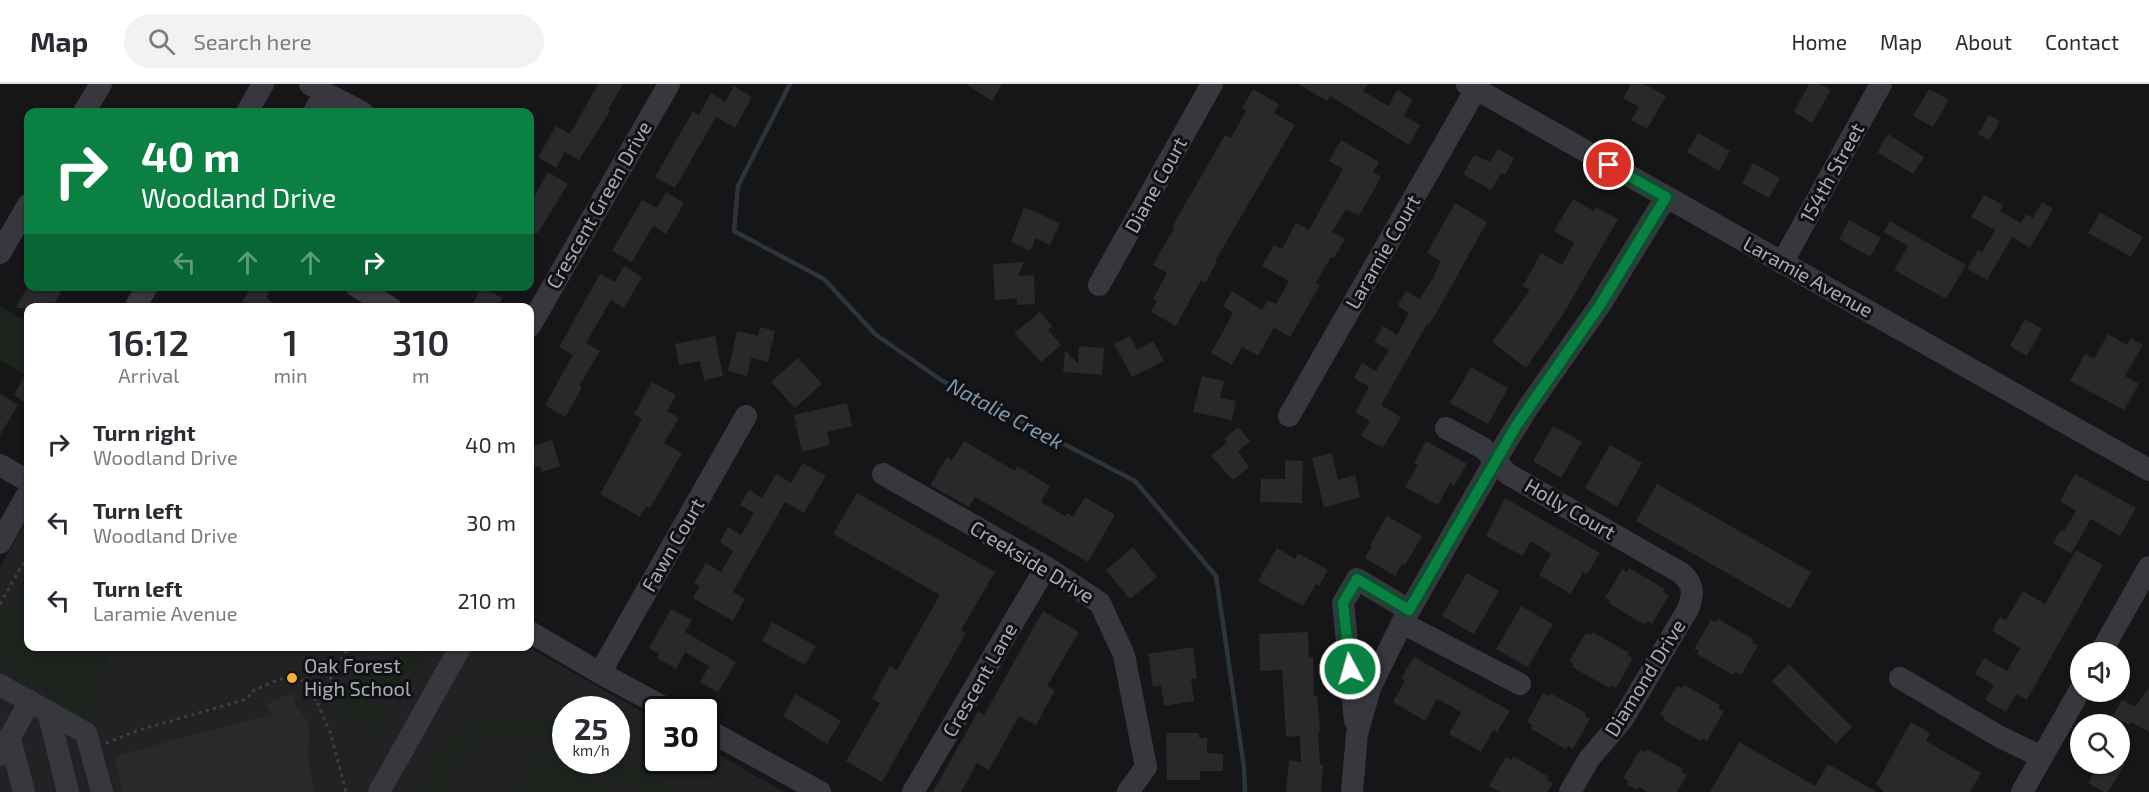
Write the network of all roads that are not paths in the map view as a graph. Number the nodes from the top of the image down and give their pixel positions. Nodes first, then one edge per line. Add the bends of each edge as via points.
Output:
1 (101, 84) edge
2 (263, 84) edge
3 (669, 84) edge
4 (1212, 84) edge
5 (1881, 84) edge
6 (1472, 87) edge
7 (318, 88) edge
8 (86, 108) edge
9 (249, 108) edge
10 (315, 108) edge
11 (355, 108) edge
12 (1666, 197) junction
13 (24, 213) edge
14 (0, 253) edge
15 (1782, 263) junction
16 (1099, 285) dead end
17 (364, 291) edge
18 (383, 303) edge
19 (534, 319) edge
20 (746, 416) dead end
21 (1289, 416) dead end
22 (1446, 428) dead end
23 (1496, 459) junction
24 (0, 465) edge
25 (2149, 470) edge
26 (883, 474) dead end
27 (24, 479) edge
28 (24, 500) edge
29 (0, 543) edge
30 (1046, 567) junction
31 (2149, 567) edge
32 (1693, 590) joint
33 (1406, 617) junction
34 (534, 634) edge
35 (2108, 642) edge
36 (458, 651) edge
37 (600, 673) junction
38 (1900, 678) dead end
39 (1520, 684) dead end
40 (0, 685) edge
41 (643, 696) edge
42 (2073, 702) edge
43 (39, 706) junction
44 (1357, 734) junction
45 (720, 737) edge
46 (5, 747) edge
47 (2042, 757) junction
48 (24, 792) edge
49 (68, 792) edge
50 (102, 792) edge
51 (379, 792) edge
52 (820, 792) edge
53 (913, 792) edge
54 (1128, 792) edge
55 (1352, 792) edge
56 (1570, 792) edge
57 (2022, 792) edge

1 - 8 street
2 - 9 street
3 - 19 street, Crescent Green Drive
4 - 16 street, Diane Court
5 - 15 street, 154th Street
6 - 12 street, Laramie Avenue
6 - 21 street, Laramie Court
7 - 10 street
7 - 11 street
12 - 15 street, Laramie Avenue
12 - 23 street via 1600,305
13 - 14 street
15 - 25 street, Laramie Avenue
17 - 18 street
20 - 37 street, Fawn Court
22 - 23 street, Holly Court
23 - 32 street, Holly Court via 1508,474 1681,573
23 - 33 street
24 - 27 street
26 - 30 street, Creekside Drive
28 - 29 street
30 - 53 street, Crescent Lane
30 - 54 street, Creekside Drive via 1100,603 1124,655 1146,767
31 - 35 street
32 - 56 street, Diamond Drive via 1688,609 1623,720 1589,759
33 - 39 street
33 - 44 street via 1370,688
33 - 44 street via 1357,579 1343,603
34 - 37 street
36 - 51 street
37 - 41 street
38 - 47 street
40 - 43 street
42 - 47 street
43 - 46 street
43 - 49 street
43 - 50 street via 86,733
44 - 55 street
45 - 52 street
46 - 48 street
47 - 57 street

